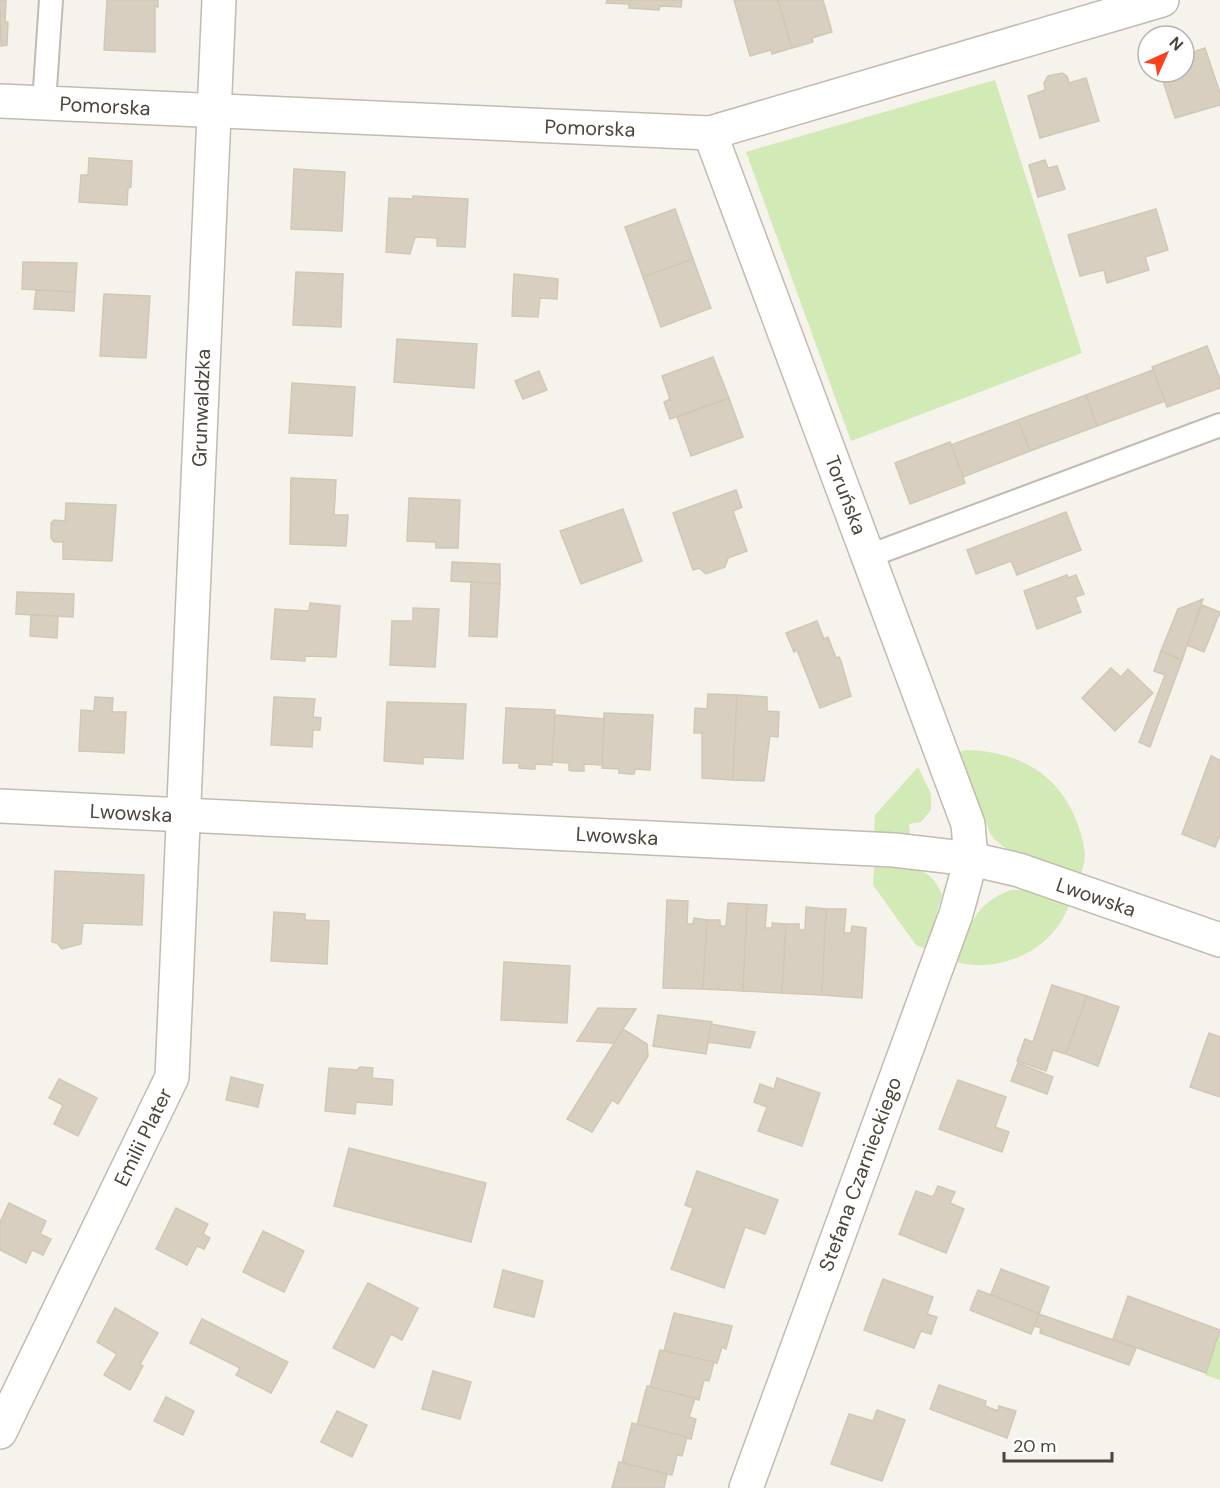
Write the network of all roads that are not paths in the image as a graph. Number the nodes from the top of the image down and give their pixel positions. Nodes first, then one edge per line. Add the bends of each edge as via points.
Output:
1 (51, 0) edge
2 (219, 0) edge
3 (1162, 0) edge
4 (0, 101) edge
5 (44, 103) junction
6 (214, 112) junction
7 (710, 133) junction
8 (1220, 425) edge
9 (868, 556) junction
10 (0, 806) edge
11 (184, 816) junction
12 (971, 859) junction
13 (1220, 940) edge
14 (0, 1432) edge
15 (746, 1488) edge

1 - 5 lane
2 - 6 street, Grunwaldzka
3 - 7 street, Pomorska
4 - 5 street, Pomorska
5 - 6 street, Pomorska
6 - 7 street, Pomorska
6 - 11 street, Grunwaldzka
7 - 9 street, Toruńska
8 - 9 lane
9 - 12 street, Toruńska via 969,824
10 - 11 street, Lwowska
11 - 12 street, Lwowska via 894,850
11 - 14 street, Emilii Plater via 172,1077
12 - 13 street, Lwowska via 1019,870
12 - 15 street, Stefana Czarnieckiego via 956,914

